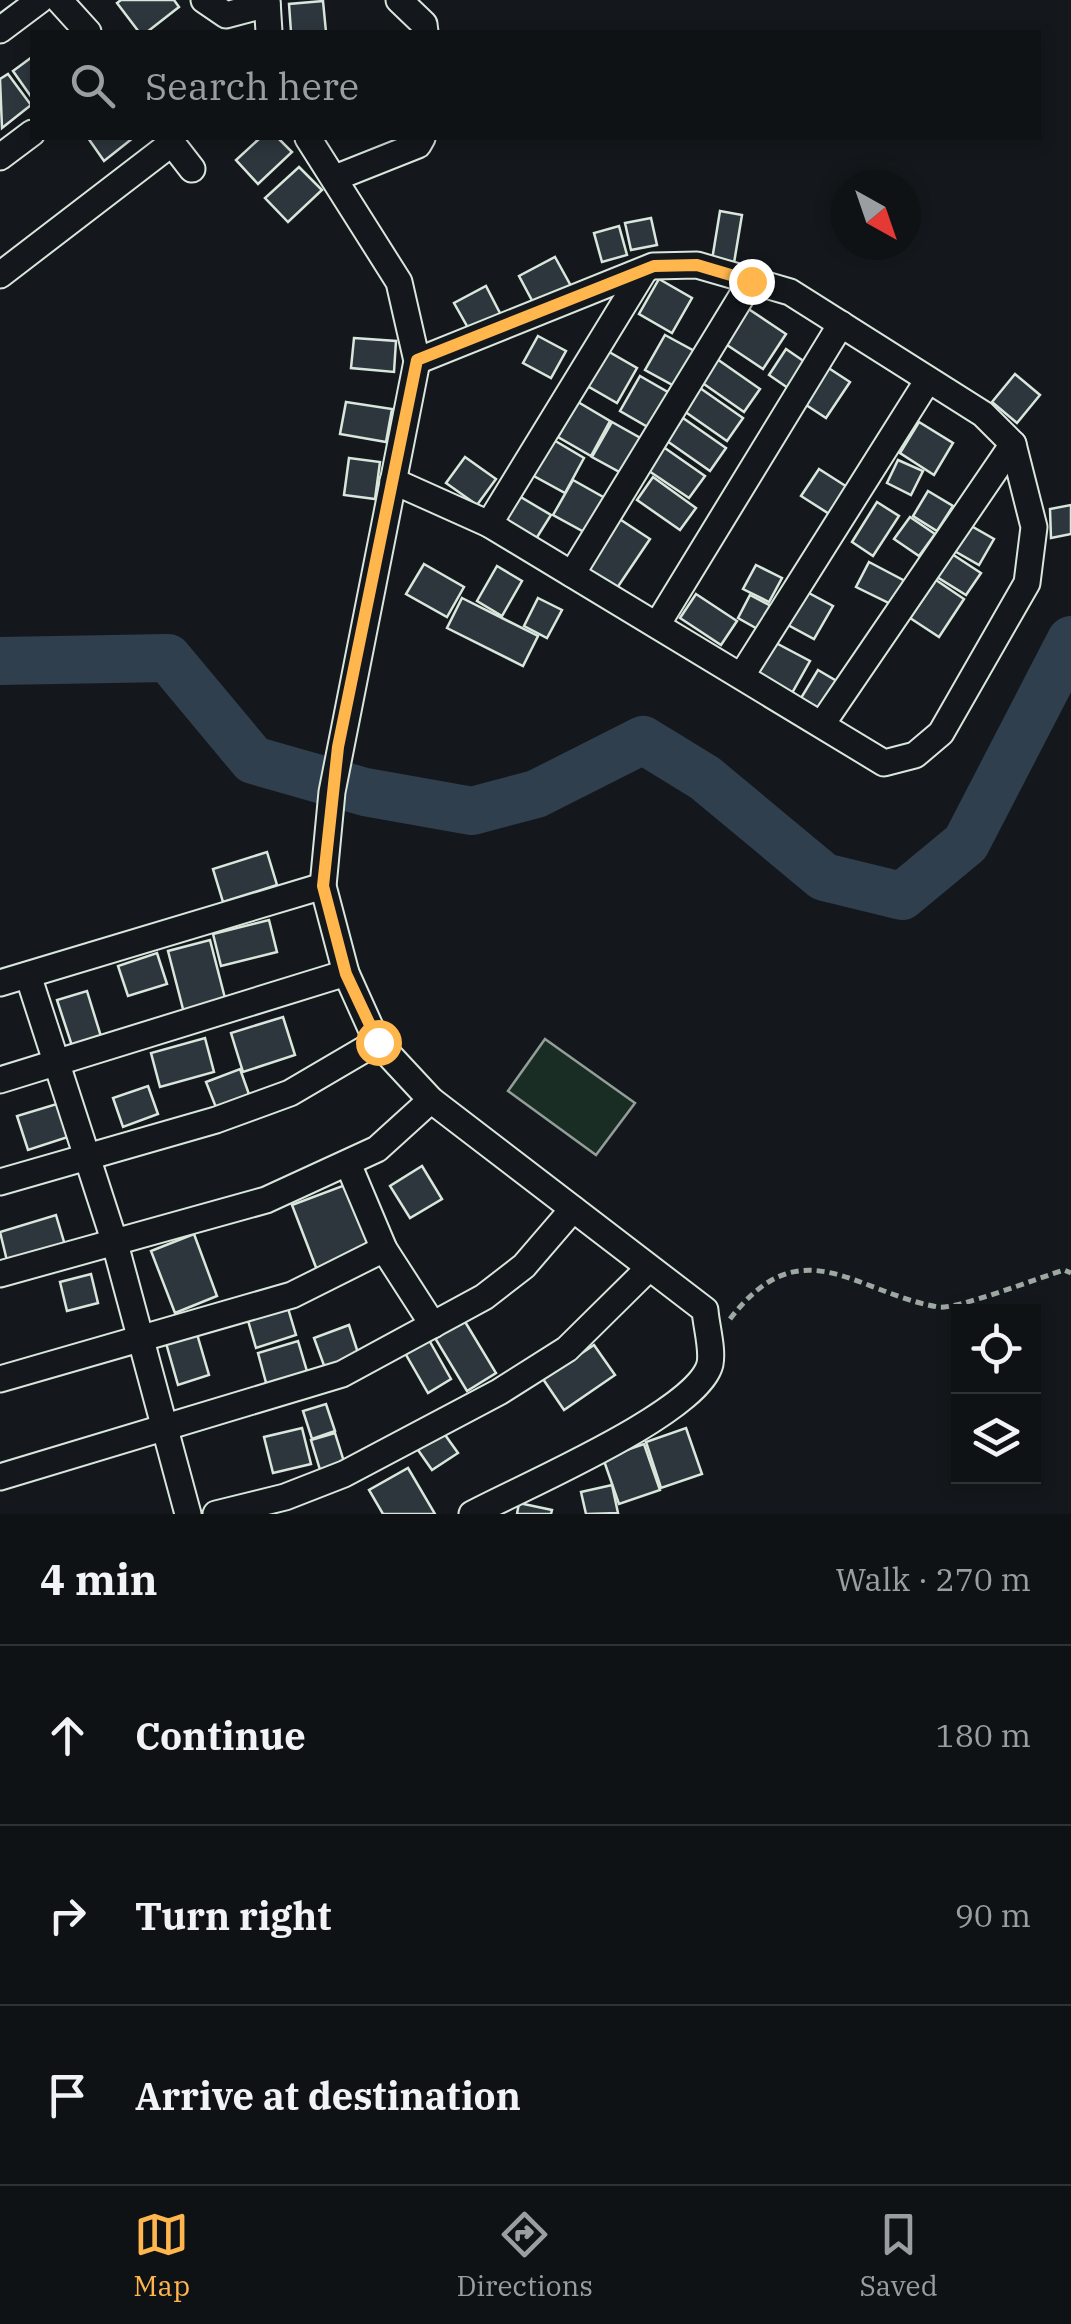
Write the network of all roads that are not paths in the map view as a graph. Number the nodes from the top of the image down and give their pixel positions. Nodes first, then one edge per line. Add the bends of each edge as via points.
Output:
1 (40, 0) edge
2 (59, 0) edge
3 (204, 0) edge
4 (399, 0) edge
5 (267, 2) edge
6 (0, 30) edge
7 (86, 30) edge
8 (269, 30) edge
9 (425, 30) edge
10 (30, 134) edge
11 (170, 140) edge
12 (309, 140) edge
13 (421, 140) edge
14 (0, 156) edge
15 (192, 169) dead end
16 (335, 178) junction
17 (644, 271) junction
18 (0, 275) edge
19 (751, 281) junction
20 (841, 324) junction
21 (417, 360) junction
22 (928, 380) junction
23 (1013, 444) junction
24 (393, 481) junction
25 (488, 524) junction
26 (572, 574) junction
27 (657, 625) junction
28 (742, 676) junction
29 (822, 724) junction
30 (323, 886) junction
31 (346, 974) junction
32 (28, 975) junction
33 (0, 983) edge
34 (378, 1042) junction
35 (59, 1062) junction
36 (0, 1080) edge
37 (431, 1100) junction
38 (84, 1158) junction
39 (349, 1166) junction
40 (0, 1182) edge
41 (573, 1209) junction
42 (114, 1240) junction
43 (384, 1249) junction
44 (648, 1270) junction
45 (0, 1274) edge
46 (433, 1325) junction
47 (140, 1339) junction
48 (0, 1379) edge
49 (162, 1429) junction
50 (0, 1477) edge
51 (480, 1512) edge
52 (188, 1514) edge
53 (216, 1514) edge

1 - 6 street
2 - 7 street
3 - 5 street via 226,15
4 - 9 street
5 - 8 street
10 - 14 street
11 - 15 street
11 - 18 street
12 - 16 street
13 - 16 street
16 - 21 street via 399,282
17 - 19 street via 697,265
17 - 21 street
17 - 25 street
19 - 20 street via 790,292
19 - 26 street
20 - 22 street
20 - 27 street
21 - 24 street
22 - 23 street via 983,414
22 - 28 street
23 - 29 street
23 - 29 street via 1034,528 1027,583 941,733 915,755 884,763
24 - 25 street
24 - 30 street via 338,747
25 - 26 street
26 - 27 street
27 - 28 street
28 - 29 street
30 - 31 street
30 - 32 street
31 - 34 street
31 - 35 street
32 - 33 street
32 - 35 street
34 - 37 street
34 - 38 street via 290,1093
35 - 36 street
35 - 38 street
37 - 39 street
37 - 41 street
38 - 40 street
38 - 42 street
39 - 42 street via 266,1200
39 - 43 street
41 - 44 street
41 - 46 street via 524,1266
42 - 45 street
42 - 47 street
43 - 46 street
43 - 47 street via 292,1295
44 - 51 street via 705,1310 710,1364 702,1377 665,1414
44 - 53 street via 567,1349 498,1392 344,1474
46 - 49 street via 342,1374
47 - 48 street
47 - 49 street
49 - 50 street
49 - 52 street

